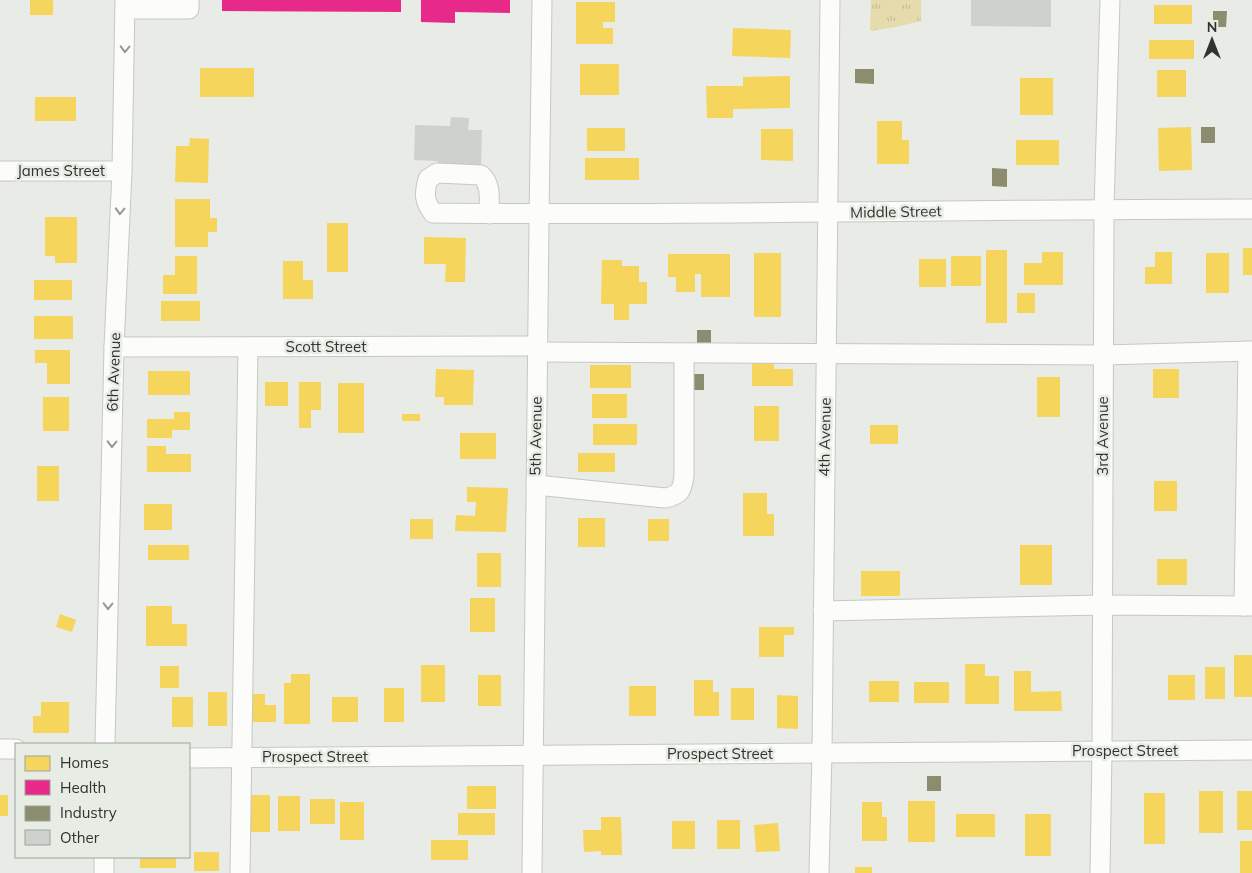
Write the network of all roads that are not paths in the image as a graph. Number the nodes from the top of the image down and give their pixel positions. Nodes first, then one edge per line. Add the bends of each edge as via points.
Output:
1 (188, 0) edge
2 (542, 0) edge
3 (830, 0) edge
4 (1110, 0) edge
5 (125, 4) edge
6 (122, 171) junction
7 (0, 172) edge
8 (1104, 209) junction
9 (1252, 209) edge
10 (827, 213) junction
11 (489, 214) dead end
12 (539, 214) junction
13 (248, 347) junction
14 (114, 348) junction
15 (538, 349) junction
16 (1250, 351) edge
17 (684, 353) junction
18 (826, 354) junction
19 (1103, 355) junction
20 (536, 485) junction
21 (1103, 605) junction
22 (1248, 606) edge
23 (824, 611) junction
24 (105, 743) edge
25 (0, 749) edge
26 (15, 749) edge
27 (1252, 750) edge
28 (1102, 752) junction
29 (822, 753) junction
30 (533, 755) junction
31 (190, 758) edge
32 (241, 758) junction
33 (104, 858) edge
34 (104, 873) edge
35 (240, 873) edge
36 (532, 873) edge
37 (819, 873) edge
38 (1100, 873) edge

1 - 5 street via 188,9
2 - 12 street, 5th Avenue
3 - 10 street, 4th Avenue
4 - 8 street, 3rd Avenue
5 -> 6 street, 6th Avenue
6 - 7 street, James Street
6 -> 14 street, 6th Avenue
8 - 9 street, Middle Street
8 - 10 street, Middle Street
8 - 19 street, 3rd Avenue
10 - 12 street, Middle Street
10 - 18 street, 4th Avenue
11 - 12 street, Middle Street
12 - 15 street, 5th Avenue
13 - 14 street, Scott Street
13 - 15 street, Scott Street
13 - 32 street
14 -> 24 street, 6th Avenue
15 - 17 street, Scott Street
15 - 20 street, 5th Avenue
16 - 19 street, Scott Street
16 - 22 street
17 - 18 street, Scott Street
17 - 20 street via 684,476 680,491 665,498
18 - 19 street, Scott Street
18 - 23 street, 4th Avenue
19 - 21 street, 3rd Avenue
20 - 30 street, 5th Avenue
21 - 22 street
21 - 23 street
21 - 28 street, 3rd Avenue
23 - 29 street, 4th Avenue
25 - 26 street
27 - 28 street, Prospect Street
28 - 29 street, Prospect Street
28 - 38 street, 3rd Avenue
29 - 30 street, Prospect Street
29 - 37 street, 4th Avenue
30 - 32 street, Prospect Street
30 - 36 street, 5th Avenue
31 - 32 street, Prospect Street
32 - 35 street
33 - 34 street

